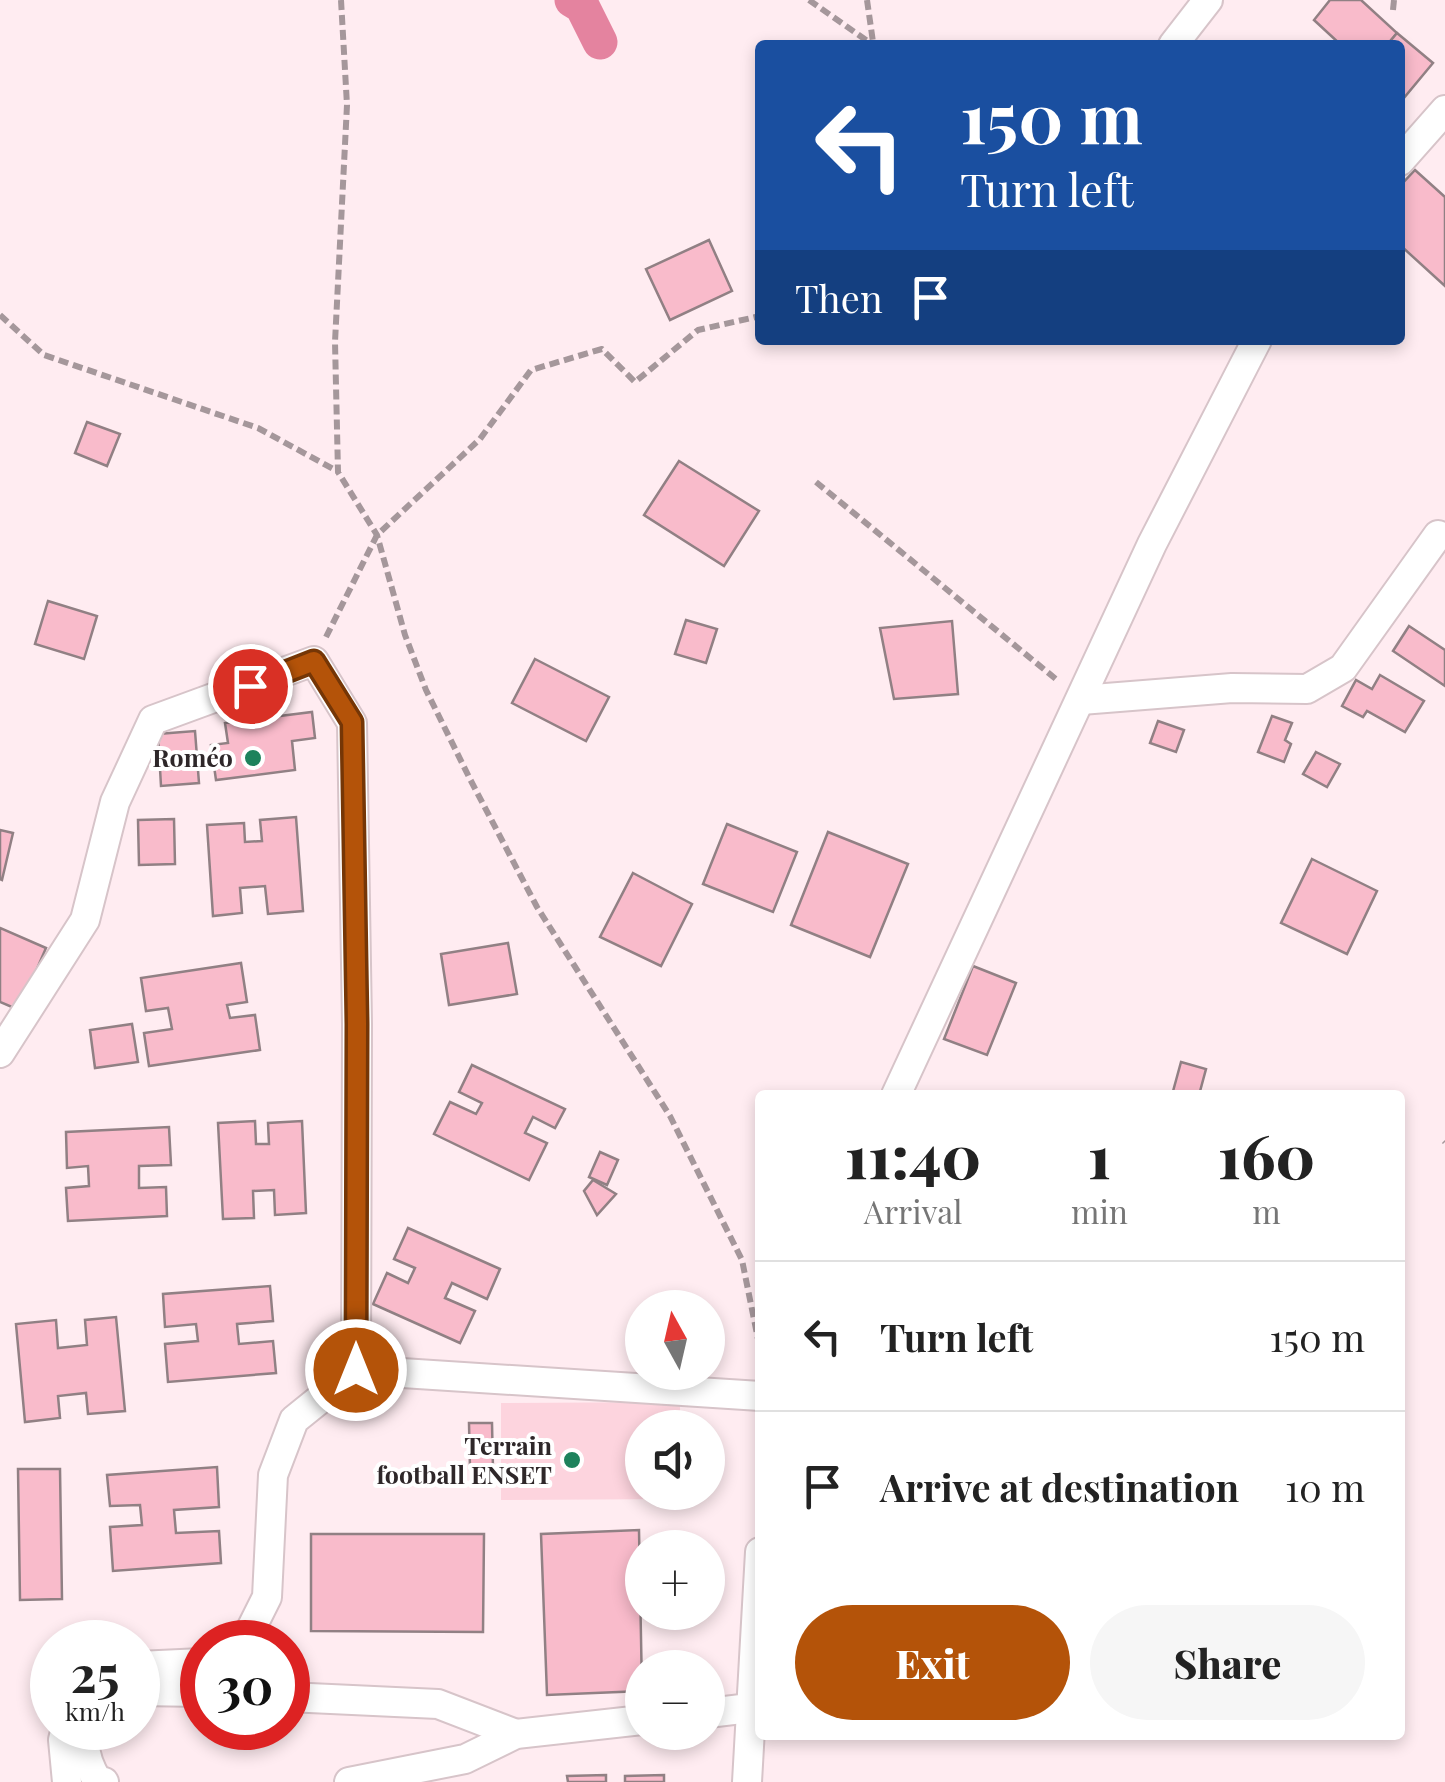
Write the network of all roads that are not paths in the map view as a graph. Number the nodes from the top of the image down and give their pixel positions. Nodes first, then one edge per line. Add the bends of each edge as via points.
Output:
1 (1208, 0) edge
2 (1177, 40) edge
3 (1445, 110) edge
4 (1405, 156) edge
5 (1254, 345) edge
6 (1438, 534) dead end
7 (1081, 700) junction
8 (0, 1053) edge
9 (898, 1090) edge
10 (356, 1370) junction
11 (755, 1396) edge
12 (255, 1620) edge
13 (755, 1630) edge
14 (310, 1698) edge
15 (750, 1708) junction
16 (725, 1711) edge
17 (625, 1722) edge
18 (516, 1734) junction
19 (64, 1750) edge
20 (87, 1750) edge
21 (68, 1782) edge
22 (104, 1782) edge
23 (351, 1782) edge
24 (747, 1782) edge

1 - 2 street
3 - 4 street
5 - 7 street
6 - 7 street via 1343,668 1307,689
7 - 9 street
8 - 10 street via 85,920 115,802 153,720 314,661 352,722
10 - 11 street
10 - 12 street via 294,1420 273,1476 267,1596
13 - 15 street
14 - 18 street via 438,1704
15 - 16 street
15 - 24 street
17 - 18 street
18 - 23 street via 465,1759
19 - 21 street
20 - 22 street via 88,1764

